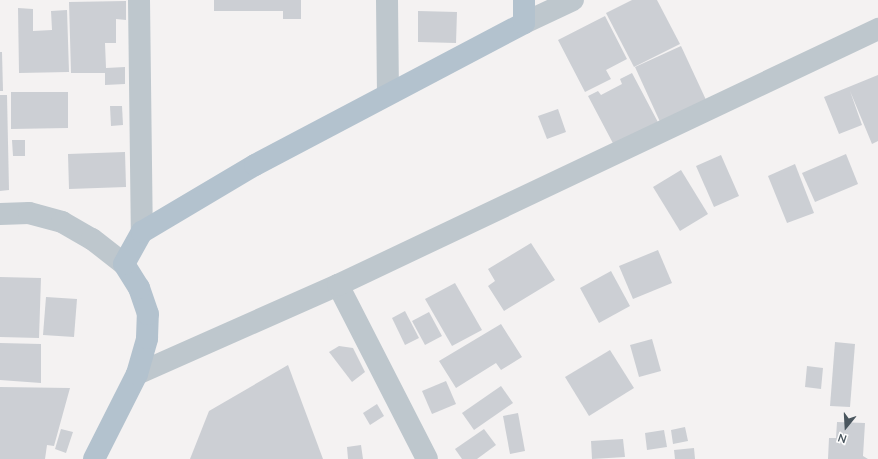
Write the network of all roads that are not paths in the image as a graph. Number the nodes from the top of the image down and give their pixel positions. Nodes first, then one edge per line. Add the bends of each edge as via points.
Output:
1 (139, 0) edge
2 (387, 0) edge
3 (524, 0) edge
4 (573, 0) edge
5 (524, 23) junction
6 (878, 29) edge
7 (388, 93) junction
8 (0, 214) edge
9 (142, 232) junction
10 (124, 264) junction
11 (338, 285) junction
12 (137, 374) junction
13 (94, 459) edge
14 (427, 459) edge

1 - 9 street
2 - 7 street
3 - 5 main road
4 - 5 street
5 - 7 main road
6 - 11 street
7 - 9 main road via 256,165
8 - 10 street via 29,213 62,222 92,239
9 - 10 main road
10 - 12 main road via 139,288 148,314 147,338
11 - 12 street
11 - 14 street
12 - 13 main road

